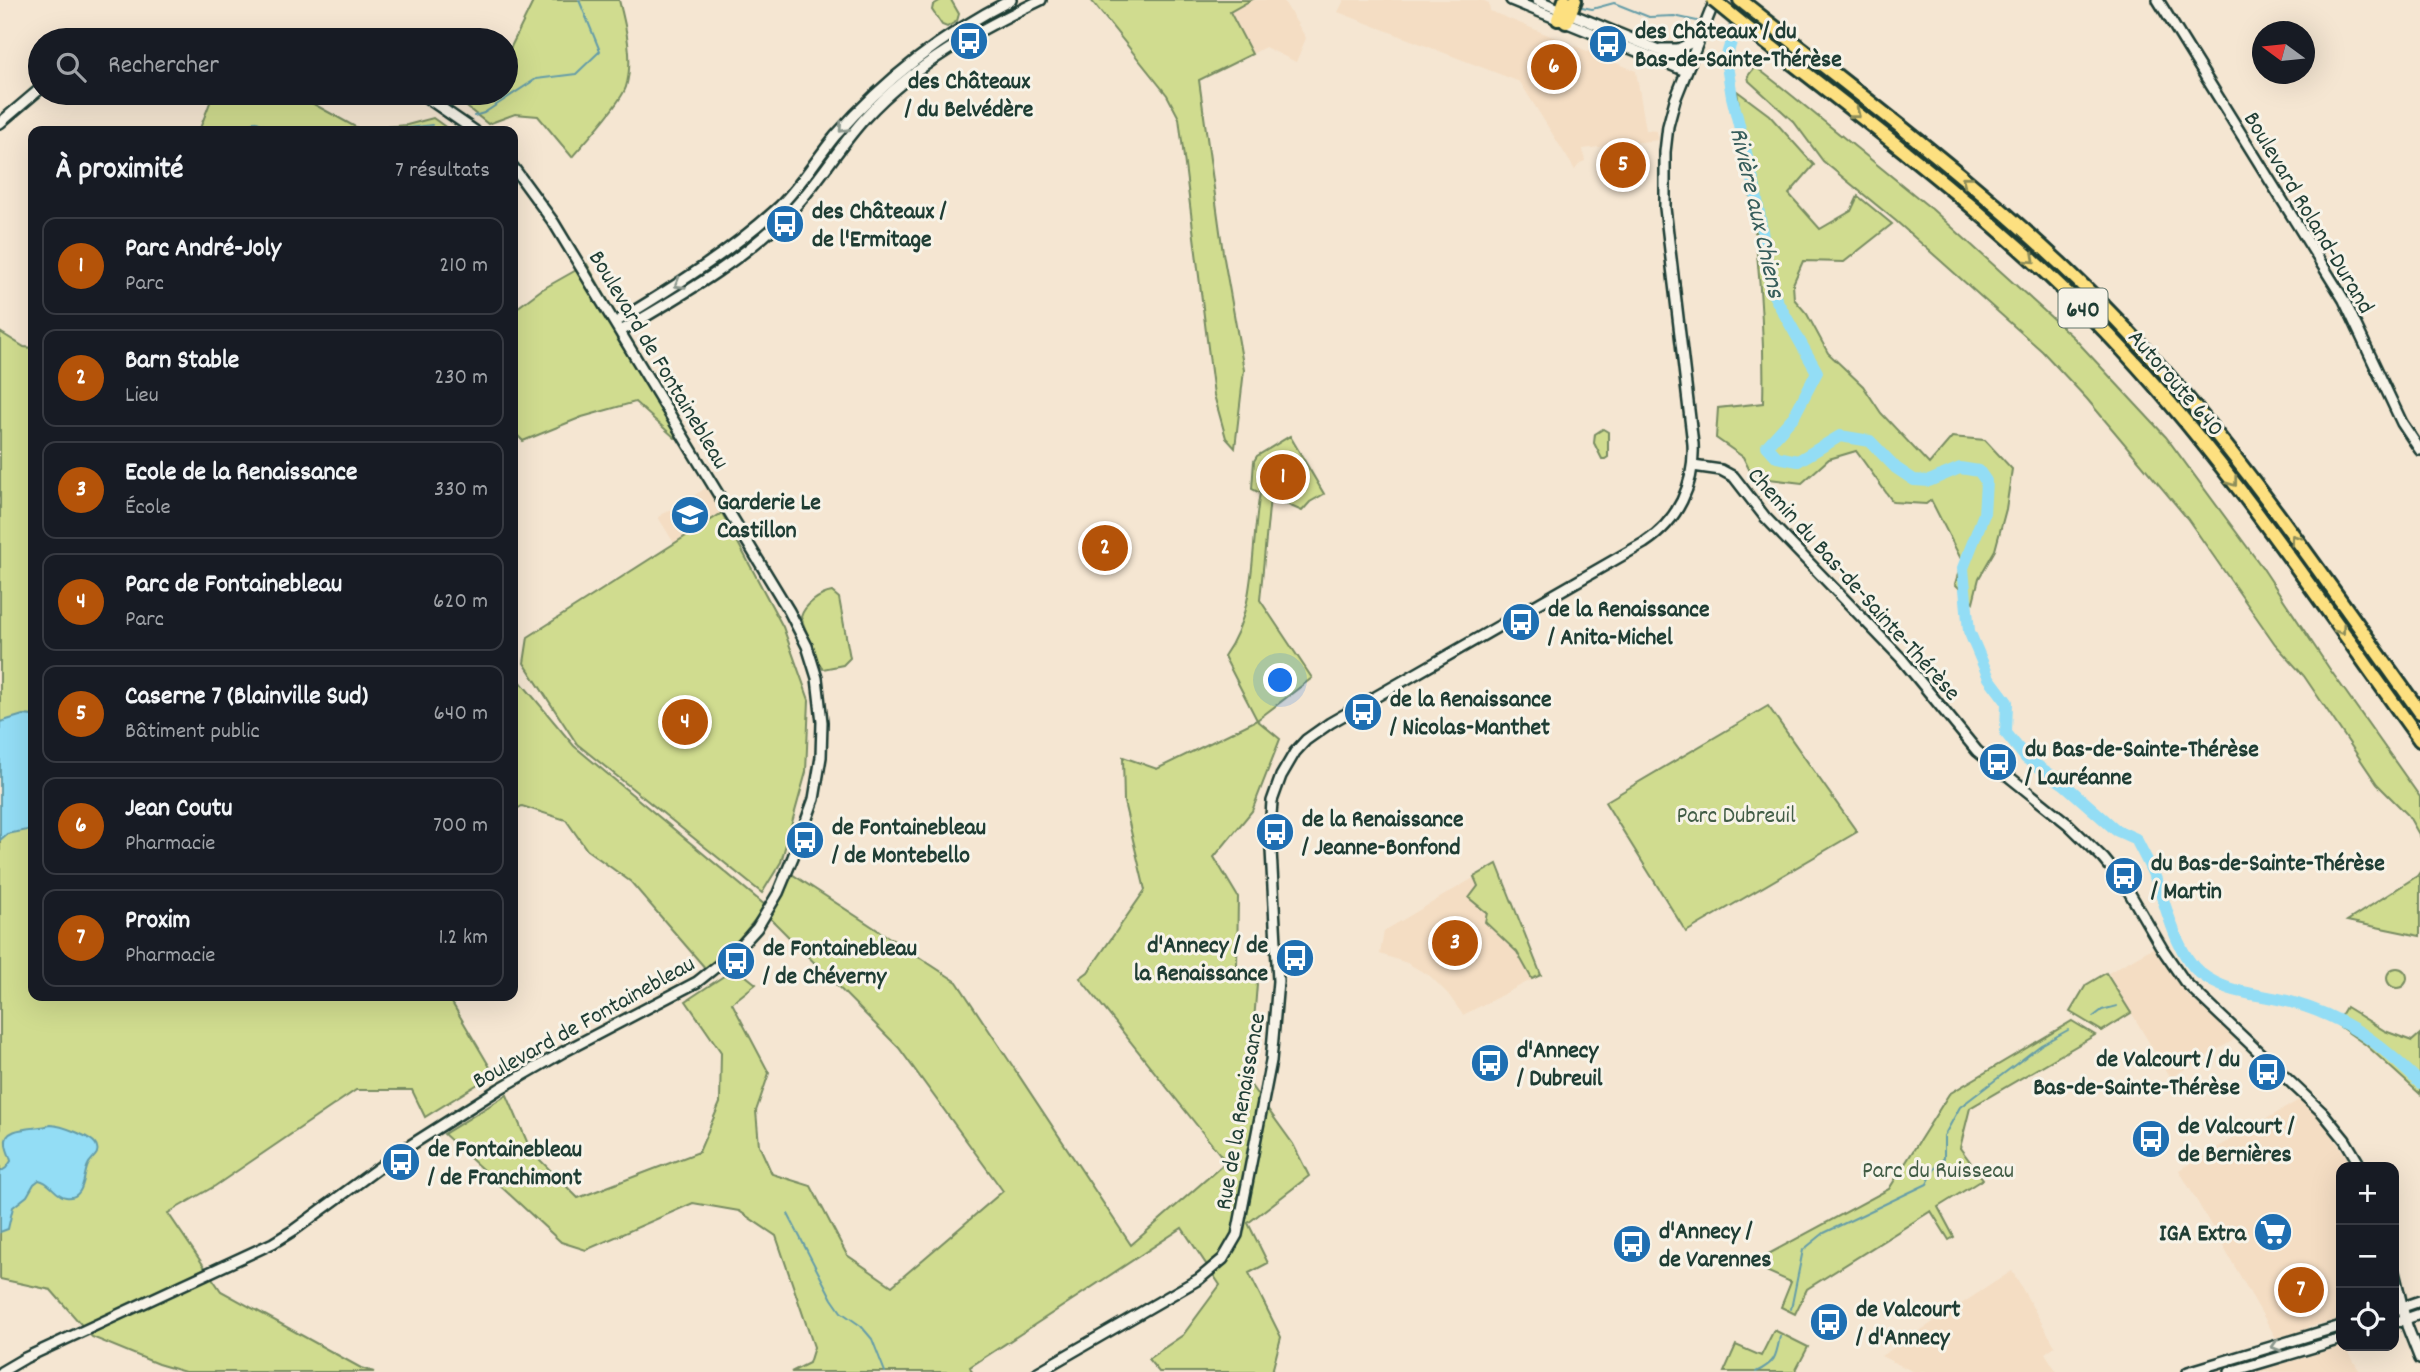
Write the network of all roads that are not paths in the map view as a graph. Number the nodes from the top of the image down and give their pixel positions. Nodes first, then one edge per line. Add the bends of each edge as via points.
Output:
1 (1011, 0) edge
2 (1041, 0) edge
3 (1511, 0) edge
4 (1537, 0) edge
5 (1575, 0) edge
6 (1714, 0) edge
7 (1740, 0) edge
8 (2158, 0) edge
9 (1564, 13) edge
10 (1699, 39) junction
11 (1652, 46) junction
12 (1688, 67) junction
13 (28, 100) edge
14 (437, 105) edge
15 (0, 124) edge
16 (468, 126) edge
17 (518, 174) edge
18 (619, 327) junction
19 (2420, 450) edge
20 (1693, 466) junction
21 (2356, 624) junction
22 (2387, 694) junction
23 (2420, 700) edge
24 (2420, 712) edge
25 (2420, 740) edge
26 (2420, 749) edge
27 (2358, 1162) edge
28 (2420, 1301) edge
29 (2399, 1309) edge
30 (2399, 1310) edge
31 (2420, 1314) edge
32 (2405, 1319) junction
33 (2399, 1321) edge
34 (2336, 1328) edge
35 (2336, 1340) edge
36 (2420, 1359) edge
37 (1, 1372) edge
38 (1038, 1372) edge
39 (2188, 1372) edge
40 (2231, 1372) edge

1 -> 18 street via 969,21 898,73 836,136 782,204 736,244
2 - 18 street via 975,32 904,80 866,117 791,212 695,287
3 - 9 street
4 - 9 street
5 - 9 highway
6 - 10 street
6 -> 22 highway, Autoroute 640 / 640, bridge via 1986,219 2108,334 2222,467
21 -> 7 highway, Autoroute 640 / 640 via 2201,414 2094,296 1992,202
8 - 19 street, Boulevard Roland-Durand via 2344,300 2402,423
9 - 11 street
9 - 12 street
10 - 11 street via 1674,50
10 - 12 street
11 - 12 street
12 - 20 street via 1668,126 1664,179 1690,401
13 - 15 street
14 - 16 street
17 - 18 street, Boulevard de Fontainebleau
18 - 37 street, Boulevard de Fontainebleau via 789,611 817,678 823,732 819,777 793,857 769,910 736,951 697,982 557,1055 468,1108 284,1237
20 - 27 street, Chemin du Bas-de-Sainte-Thérèse via 1734,477 1765,517 1901,658 1977,751 2105,859 2185,982 2333,1123
20 - 38 street, Rue de la Renaissance via 1679,506 1648,540 1330,723 1292,757 1278,781 1271,811 1278,964 1275,1035 1234,1242 1219,1263 1199,1279
21 - 23 highway
21 - 24 highway, Autoroute 640 / 640
22 - 25 highway, Autoroute 640 / 640
22 - 26 highway
28 - 29 street
30 - 32 street
31 - 32 street
32 - 33 street
32 - 36 street
34 -> 39 street
35 - 40 street

